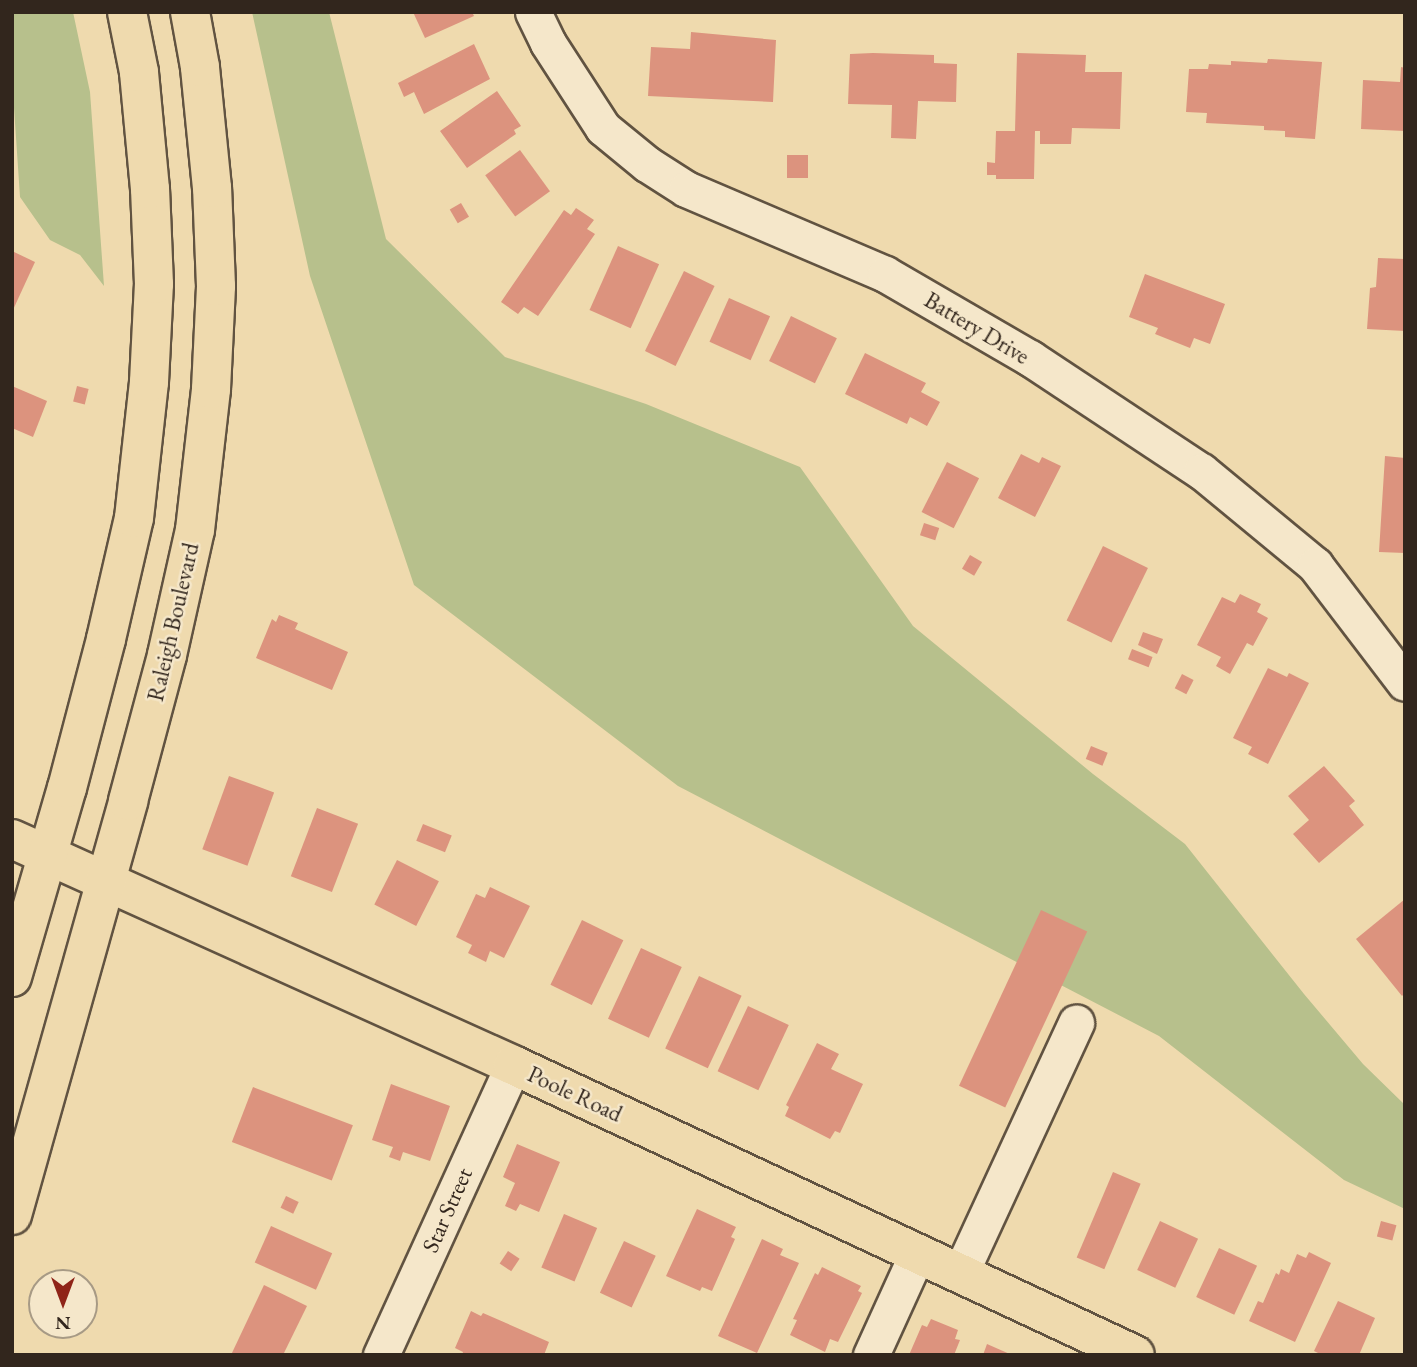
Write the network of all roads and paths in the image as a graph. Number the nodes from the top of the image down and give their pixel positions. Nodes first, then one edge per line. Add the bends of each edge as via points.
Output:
1 (127, 12) edge
2 (190, 12) edge
3 (533, 12) edge
4 (1405, 683) edge
5 (12, 839) edge
6 (48, 855) junction
7 (106, 880) junction
8 (12, 977) edge
9 (1076, 1023) dead end
10 (513, 1065) junction
11 (12, 1215) edge
12 (917, 1254) junction
13 (960, 1274) junction
14 (381, 1355) edge
15 (871, 1355) edge
16 (1135, 1355) edge

1 - 6 main road via 139,72 150,190 154,284 149,382 134,518
2 - 7 main road, Raleigh Boulevard via 212,188 216,286 211,389 195,530 167,655
3 - 4 street, Battery Drive via 603,128 647,164 687,189 886,274 1030,358 1201,471 1315,565
5 - 6 main road, Poole Road
6 - 7 main road, Poole Road
6 - 8 main road
7 - 10 main road, Poole Road
7 - 11 main road, Raleigh Boulevard
9 - 13 street
10 - 12 main road, Poole Road
10 - 14 street, Star Street
12 - 13 main road, Poole Road
12 - 15 street
13 - 16 main road, Poole Road

